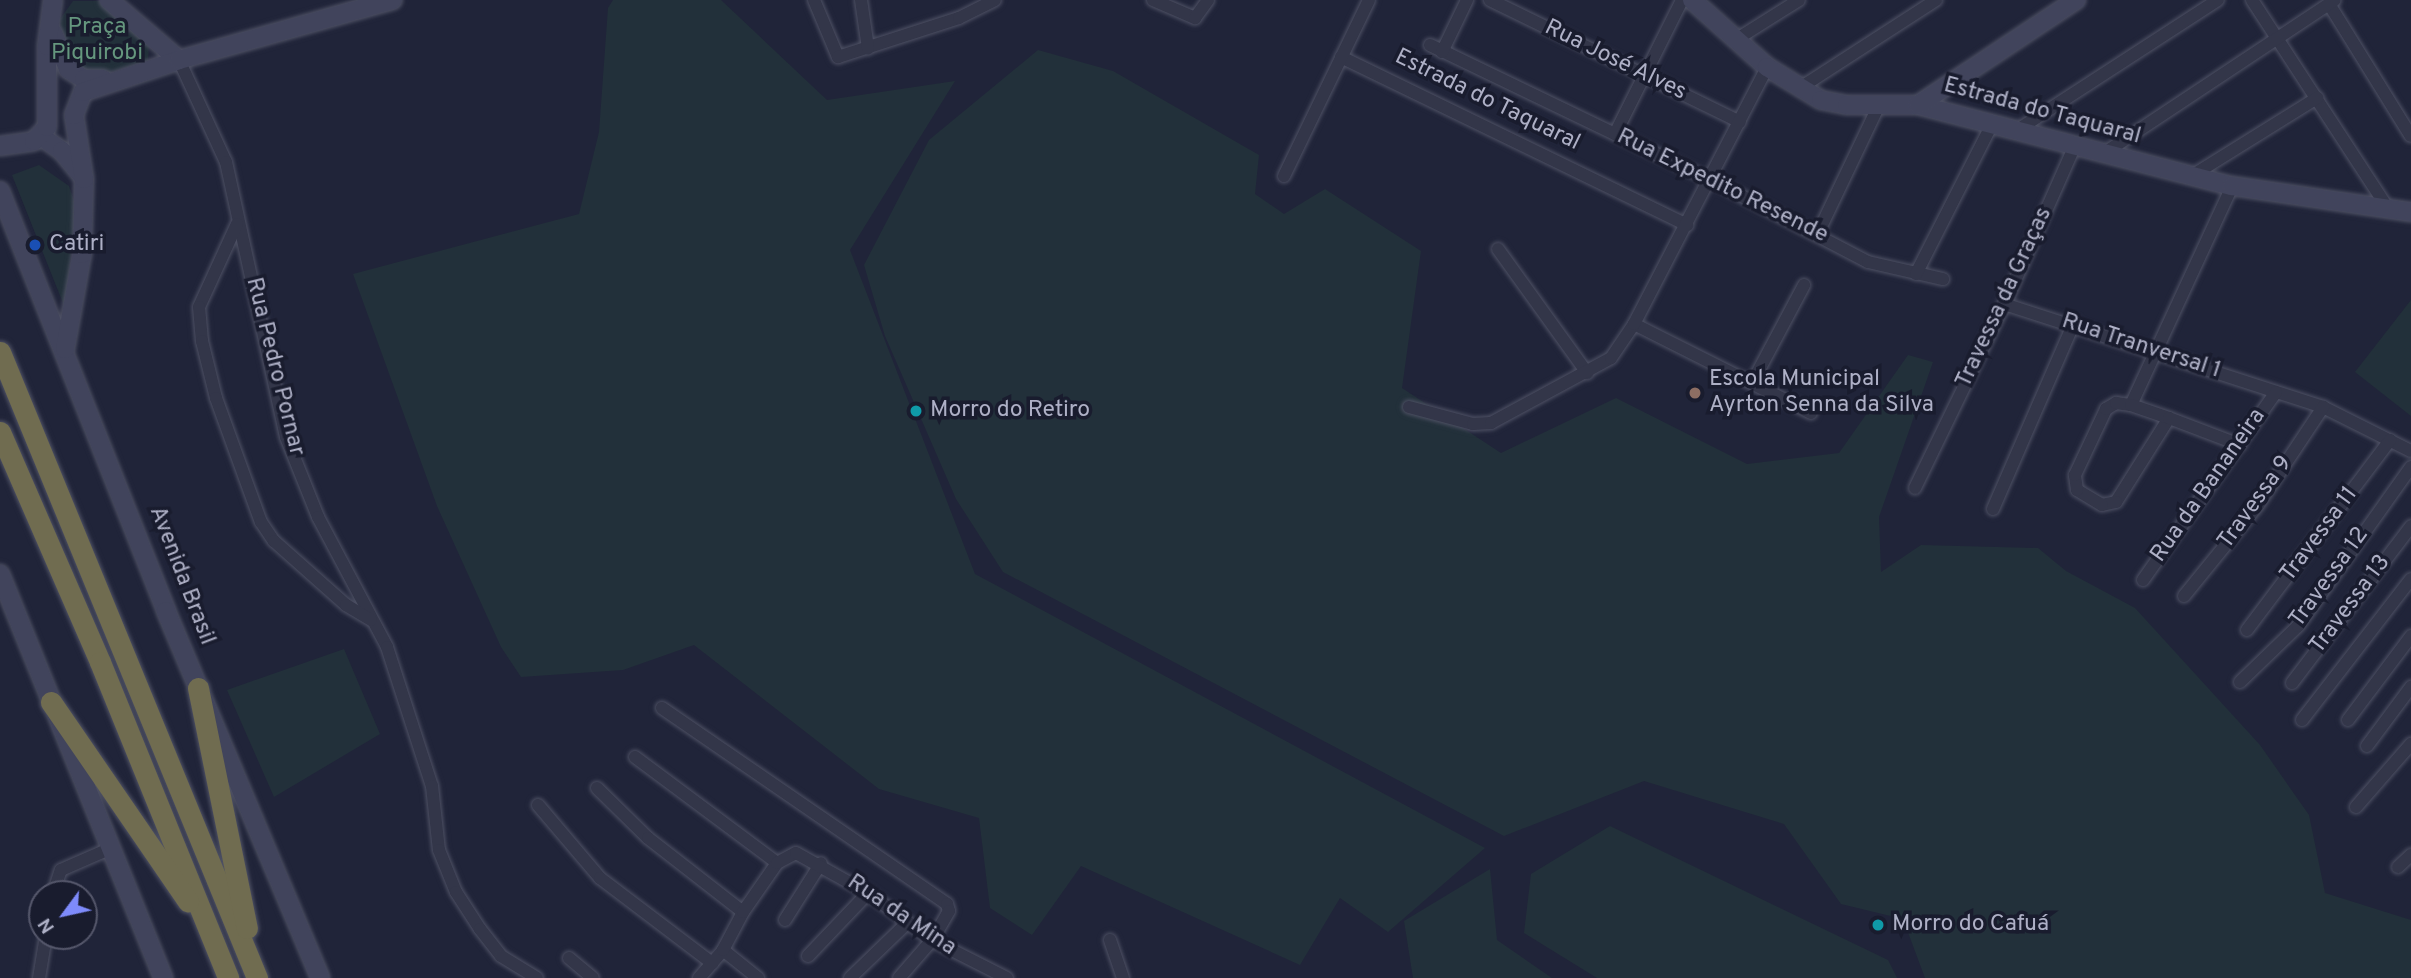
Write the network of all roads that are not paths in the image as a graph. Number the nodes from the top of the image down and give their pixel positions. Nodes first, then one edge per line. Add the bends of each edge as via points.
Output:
1 (64, 0) edge
2 (109, 0) edge
3 (393, 0) edge
4 (814, 0) edge
5 (861, 0) edge
6 (1153, 0) edge
7 (1208, 0) edge
8 (1369, 0) edge
9 (1467, 0) edge
10 (1490, 0) edge
11 (1682, 0) edge
12 (1692, 0) edge
13 (1799, 0) edge
14 (1936, 0) edge
15 (2076, 0) edge
16 (2218, 0) edge
17 (2252, 0) edge
18 (992, 1) edge
19 (2332, 2) edge
20 (52, 13) edge
21 (152, 37) junction
22 (1737, 39) junction
23 (2277, 39) junction
24 (868, 48) junction
25 (1341, 57) junction
26 (179, 60) junction
27 (1767, 67) junction
28 (144, 70) junction
29 (1643, 74) junction
30 (121, 77) junction
31 (1800, 88) junction
32 (2317, 98) junction
33 (1880, 103) junction
34 (1918, 105) junction
35 (1740, 122) junction
36 (1993, 122) junction
37 (2019, 129) junction
38 (1615, 134) junction
39 (2411, 136) edge
40 (42, 137) junction
41 (2075, 145) junction
42 (0, 146) edge
43 (2102, 154) junction
44 (1284, 176) dead end
45 (2190, 177) junction
46 (84, 179) junction
47 (1711, 180) junction
48 (2232, 186) junction
49 (0, 191) edge
50 (2388, 209) junction
51 (2411, 212) edge
52 (237, 224) junction
53 (1687, 225) junction
54 (1818, 233) junction
55 (1497, 249) dead end
56 (1916, 274) junction
57 (1943, 279) dead end
58 (1804, 285) dead end
59 (2004, 304) junction
60 (2074, 323) junction
61 (1634, 324) junction
62 (65, 349) junction
63 (2159, 351) junction
64 (0, 352) edge
65 (1587, 373) junction
66 (1752, 383) junction
67 (2276, 392) junction
68 (2131, 405) junction
69 (2323, 407) junction
70 (1409, 408) dead end
71 (1811, 414) dead end
72 (2169, 418) junction
73 (0, 432) edge
74 (2390, 440) junction
75 (2240, 444) junction
76 (2411, 451) edge
77 (2411, 467) edge
78 (1915, 488) dead end
79 (1993, 509) dead end
80 (2411, 526) edge
81 (0, 573) edge
82 (2411, 579) edge
83 (2143, 580) dead end
84 (2183, 596) dead end
85 (372, 621) junction
86 (2247, 630) dead end
87 (2411, 636) edge
88 (2240, 682) dead end
89 (2292, 683) dead end
90 (2411, 687) edge
91 (198, 688) junction
92 (51, 702) junction
93 (662, 708) dead end
94 (2302, 720) dead end
95 (2348, 720) dead end
96 (2411, 744) edge
97 (2367, 746) dead end
98 (635, 757) dead end
99 (597, 788) dead end
100 (538, 804) dead end
101 (2356, 807) dead end
102 (111, 848) junction
103 (2411, 855) edge
104 (777, 863) junction
105 (821, 863) junction
106 (2398, 867) dead end
107 (58, 880) edge
108 (868, 893) junction
109 (743, 912) junction
110 (785, 920) dead end
111 (906, 924) junction
112 (211, 935) junction
113 (932, 940) junction
114 (1110, 940) dead end
115 (44, 950) edge
116 (723, 950) junction
117 (808, 956) dead end
118 (569, 958) dead end
119 (712, 964) junction
120 (982, 975) edge
121 (39, 978) edge
122 (163, 978) edge
123 (228, 978) edge
124 (257, 978) edge
125 (320, 978) edge
126 (537, 978) edge
127 (593, 978) edge
128 (699, 978) edge
129 (758, 978) edge
130 (850, 978) edge
131 (899, 978) edge
132 (1007, 978) edge
133 (1123, 978) edge

1 - 20 street
2 - 21 street
3 - 26 street
4 - 24 street via 838,57
5 - 24 street
6 - 7 street via 1195,18
8 - 25 street
9 - 38 street, Rua Expedito Resende via 1436,49
10 - 29 street, Rua José Alves
11 - 29 street
12 - 22 street, Estrada do Taquaral
13 - 22 street
14 - 31 street
15 - 34 street
16 - 37 street
17 - 23 street
18 - 24 street
19 - 23 street
19 - 39 street
20 - 30 street via 62,59 75,75 94,80
20 - 40 street via 47,127
21 - 26 street
21 - 28 street via 155,58
22 - 27 street, Estrada do Taquaral
23 - 32 street
23 - 43 street
25 - 44 street
25 - 53 street, Estrada do Taquaral
26 - 28 street
26 - 52 street, Rua Pedro Pornar via 226,162
27 - 31 street, Estrada do Taquaral
27 - 35 street
28 - 30 street
29 - 35 street, Rua José Alves
29 - 38 street
30 - 46 street via 90,87 78,98 74,115
31 - 33 street, Estrada do Taquaral via 1821,100 1847,105
32 - 45 street
32 - 50 street
33 - 34 street, Estrada do Taquaral
33 - 54 street
34 - 36 street, Estrada do Taquaral
35 - 47 street
36 - 37 street, Estrada do Taquaral
36 - 56 street
37 - 41 street, Estrada do Taquaral
38 - 47 street, Rua Expedito Resende
40 - 42 street via 23,145
40 - 46 street via 62,151
41 - 43 street, Estrada do Taquaral
41 - 59 street, Travessa da Graças
43 - 45 street, Estrada do Taquaral
45 - 48 street, Estrada do Taquaral
46 - 62 street via 80,274
47 - 53 street
47 - 54 street, Rua Expedito Resende
48 - 50 street, Estrada do Taquaral
48 - 63 street
49 - 62 street, Avenida Brasil
50 - 51 street, Estrada do Taquaral
52 - 85 street, Rua Pedro Pornar via 286,438 318,517
52 - 85 street via 199,307 216,398 261,522 274,541 346,605
53 - 61 street
54 - 56 street, Rua Expedito Resende via 1868,261
55 - 65 street
56 - 57 street, Rua Expedito Resende
58 - 66 street
59 - 60 street, Rua Tranversal 1
59 - 78 street, Travessa da Graças
60 - 63 street, Rua Tranversal 1
60 - 79 street
61 - 65 street via 1611,358
61 - 66 street
62 - 91 street, Avenida Brasil
63 - 67 street, Rua Tranversal 1
63 - 68 street
64 - 124 highway
65 - 70 street via 1491,423 1473,424
66 - 71 street
67 - 69 street, Rua Tranversal 1
67 - 75 street, Rua da Bananeira
68 - 72 street
68 - 72 street via 2111,405 2075,475 2075,486 2102,505 2122,497
69 - 74 street, Rua Tranversal 1
69 - 84 street, Travessa 9 via 2258,505
72 - 75 street
73 - 112 highway
74 - 76 street, Rua Tranversal 1
74 - 86 street, Travessa 11
75 - 83 street, Rua da Bananeira
77 - 88 street, Travessa 12 via 2298,626
80 - 89 street, Travessa 13
81 - 92 street
82 - 94 street
85 - 126 street, Rua Pedro Pornar via 387,647 432,786 439,850 456,892 501,956
87 - 95 street
90 - 97 street
91 - 124 highway
91 - 125 street, Avenida Brasil
92 - 102 street
92 - 112 highway
93 - 113 street via 947,904 949,911
96 - 101 street
98 - 104 street
99 - 109 street via 648,838
100 - 119 street via 600,878
102 - 107 street via 61,870
102 - 122 street
103 - 106 street
104 - 105 street, Rua da Mina via 796,853
104 - 109 street
105 - 108 street, Rua da Mina
105 - 110 street
108 - 111 street, Rua da Mina
108 - 117 street
109 - 116 street
111 - 113 street, Rua da Mina
111 - 130 street
112 - 123 highway
113 - 120 street, Rua da Mina
113 - 131 street
114 - 133 street
115 - 121 street
116 - 119 street
116 - 129 street
118 - 127 street
119 - 128 street
120 - 132 street, Rua da Mina

